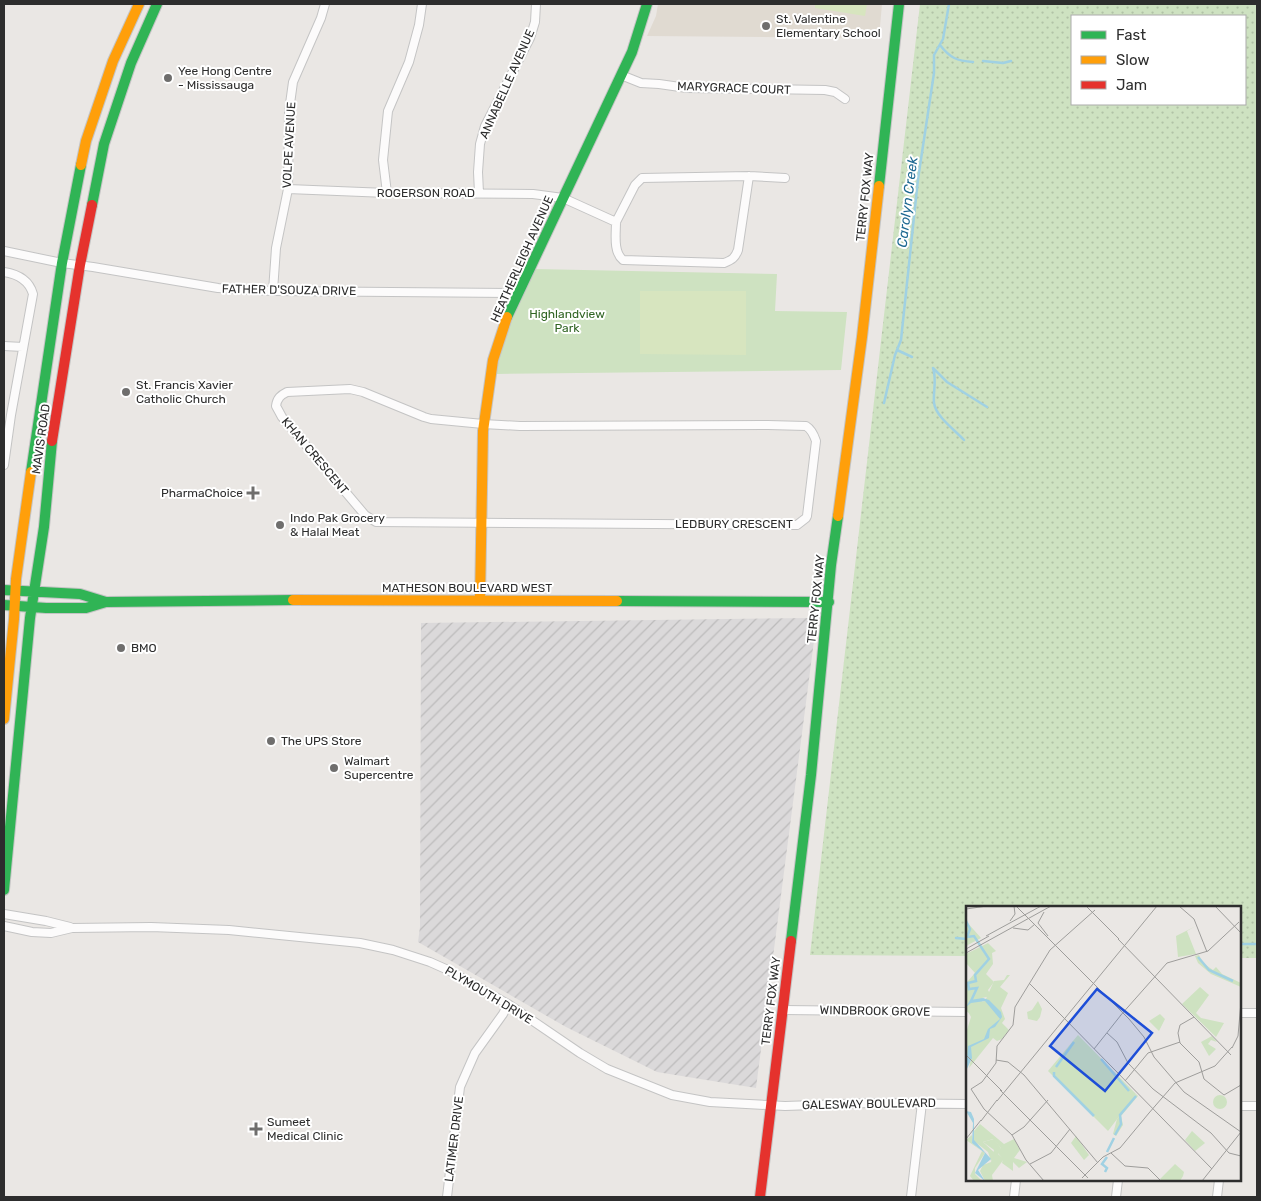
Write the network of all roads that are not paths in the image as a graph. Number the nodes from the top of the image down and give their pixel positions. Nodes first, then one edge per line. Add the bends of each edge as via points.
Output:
1 (139, 4) edge
2 (157, 4) edge
3 (325, 4) edge
4 (422, 4) edge
5 (536, 4) edge
6 (647, 4) edge
7 (899, 4) edge
8 (621, 75) junction
9 (846, 99) dead end
10 (749, 176) junction
11 (785, 178) dead end
12 (288, 189) junction
13 (387, 193) junction
14 (479, 194) junction
15 (563, 198) junction
16 (616, 222) junction
17 (4, 252) edge
18 (62, 263) junction
19 (80, 265) junction
20 (4, 272) edge
21 (274, 291) junction
22 (518, 293) junction
23 (4, 346) edge
24 (23, 347) junction
25 (7, 415) edge
26 (483, 424) junction
27 (4, 465) edge
28 (481, 523) junction
29 (4, 590) edge
30 (16, 590) junction
31 (34, 592) junction
32 (480, 600) junction
33 (106, 602) junction
34 (828, 602) junction
35 (4, 605) edge
36 (15, 606) junction
37 (32, 607) junction
38 (4, 718) edge
39 (4, 890) edge
40 (4, 914) edge
41 (4, 926) edge
42 (72, 928) junction
43 (508, 1004) junction
44 (783, 1010) junction
45 (966, 1012) edge
46 (1241, 1012) edge
47 (1257, 1013) edge
48 (922, 1103) junction
49 (966, 1104) edge
50 (771, 1105) junction
51 (1241, 1106) edge
52 (1257, 1106) edge
53 (1016, 1181) edge
54 (1118, 1181) edge
55 (1219, 1181) edge
56 (447, 1197) edge
57 (760, 1197) edge
58 (911, 1197) edge
59 (1014, 1197) edge
60 (1116, 1197) edge
61 (1217, 1197) edge

1 - 18 street, MAVIS ROAD via 113,61 86,141
2 - 19 street, MAVIS ROAD via 131,63 104,144
3 - 12 street, VOLPE AVENUE via 293,82 289,111
4 - 13 street via 420,25 409,62 388,111 383,160
5 - 14 street, ANNABELLE AVENUE via 530,38 480,144
6 - 8 street, HEATHERLEIGH AVENUE
7 - 34 street, TERRY FOX WAY via 862,337
8 - 9 street, MARYGRACE COURT via 641,83 688,88 825,90
8 - 15 street, HEATHERLEIGH AVENUE
10 - 11 street
10 - 16 street via 642,178
10 - 16 street via 738,250 731,261 623,260 617,252
12 - 13 street, ROGERSON ROAD
12 - 21 street, VOLPE AVENUE via 276,248
13 - 14 street, ROGERSON ROAD
14 - 15 street, ROGERSON ROAD via 534,194
15 - 16 street, ROGERSON ROAD
15 - 22 street, HEATHERLEIGH AVENUE
17 - 18 street, FATHER D'SOUZA DRIVE
18 - 19 street, FATHER D'SOUZA DRIVE
18 - 30 street, MAVIS ROAD via 22,523
19 - 21 street, FATHER D'SOUZA DRIVE via 218,288
19 - 31 street, MAVIS ROAD via 50,452 44,527
20 - 24 street via 20,276 32,288
21 - 22 street, FATHER D'SOUZA DRIVE
22 - 26 street, HEATHERLEIGH AVENUE via 493,360
23 - 24 street
24 - 25 street
25 - 27 street
26 - 28 street, HEATHERLEIGH AVENUE
26 - 28 street, KHAN CRESCENT via 424,417 350,389 288,392 281,395 276,406 371,520
26 - 28 street, LEDBURY CRESCENT via 804,426 816,441 807,516 797,525
28 - 32 street, HEATHERLEIGH AVENUE
29 - 30 street, MATHESON BOULEVARD WEST
30 - 31 street, MATHESON BOULEVARD WEST
30 - 36 street, MAVIS ROAD
31 - 33 street, MATHESON BOULEVARD WEST via 80,594
31 - 37 street, MAVIS ROAD
32 - 33 street, MATHESON BOULEVARD WEST
32 - 34 street, MATHESON BOULEVARD WEST
33 - 37 street, MATHESON BOULEVARD WEST via 86,608
34 - 44 street, TERRY FOX WAY
35 - 36 street, MATHESON BOULEVARD WEST
36 - 37 street, MATHESON BOULEVARD WEST
36 - 38 street, MAVIS ROAD
37 - 39 street, MAVIS ROAD
40 - 42 street, PLYMOUTH DRIVE
41 - 42 street, PLYMOUTH DRIVE via 52,933
42 - 43 street, PLYMOUTH DRIVE via 229,930 360,943 430,962
43 - 50 street, PLYMOUTH DRIVE via 607,1069 672,1095 710,1102
43 - 56 street, LATIMER DRIVE via 475,1053 460,1087
44 - 45 street, WINDBROOK GROVE
44 - 50 street, TERRY FOX WAY
46 - 47 street
48 - 49 street, GALESWAY BOULEVARD
48 - 50 street, GALESWAY BOULEVARD
48 - 58 street
50 - 57 street, TERRY FOX WAY
51 - 52 street
53 - 59 street
54 - 60 street
55 - 61 street

